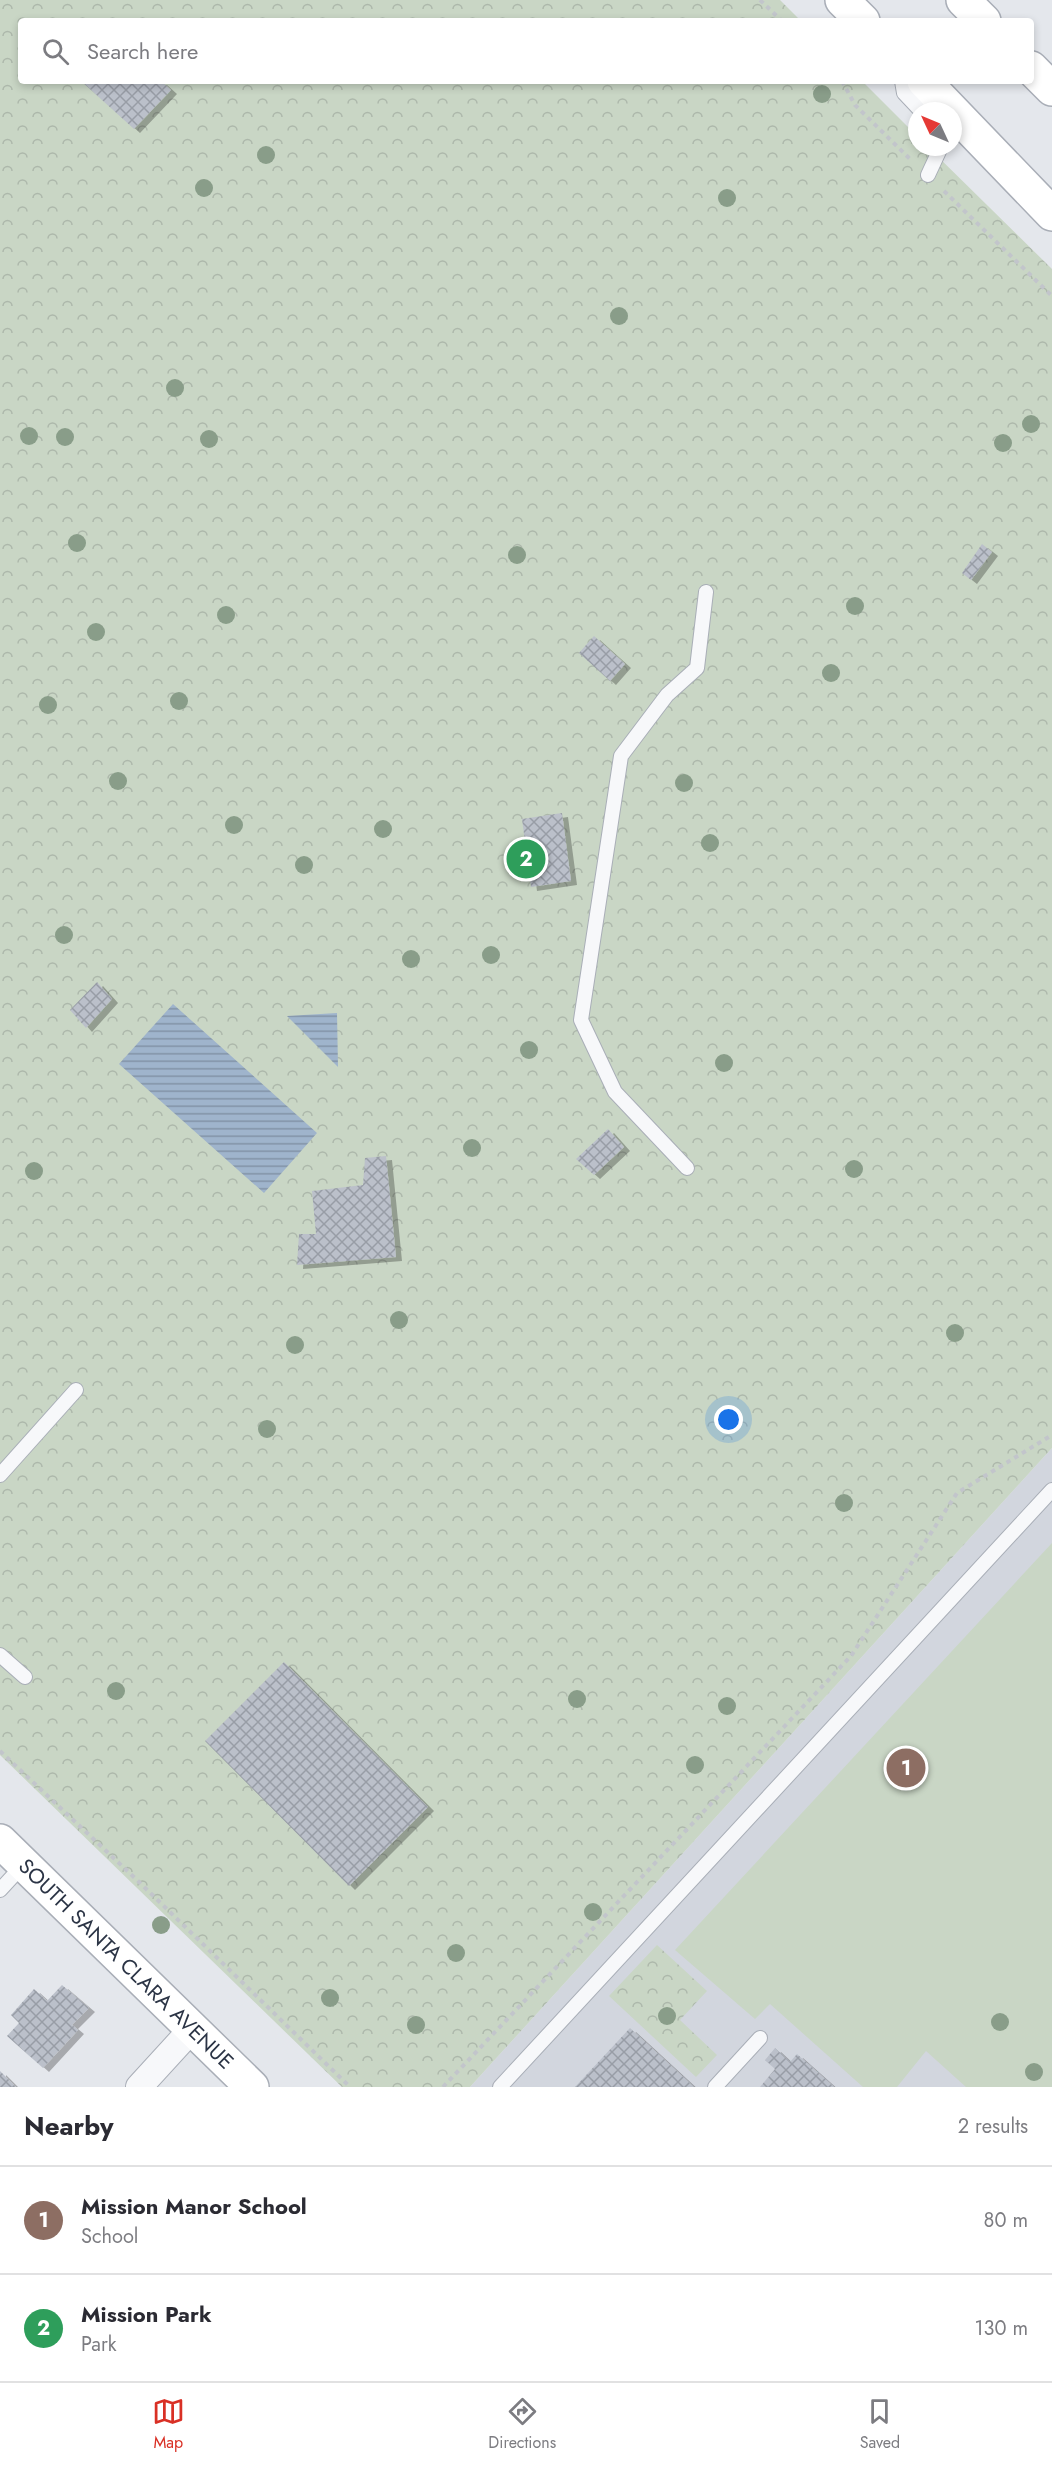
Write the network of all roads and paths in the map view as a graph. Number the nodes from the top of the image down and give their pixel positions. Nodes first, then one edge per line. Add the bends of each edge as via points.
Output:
1 (760, 0) edge
2 (842, 0) edge
3 (963, 0) edge
4 (779, 18) edge
5 (860, 18) edge
6 (981, 18) edge
7 (1034, 71) edge
8 (844, 84) edge
9 (902, 84) edge
10 (927, 84) edge
11 (1052, 89) edge
12 (912, 102) edge
13 (937, 156) edge
14 (928, 175) junction
15 (1052, 214) edge
16 (1052, 296) edge
17 (706, 592) dead end
18 (687, 1167) dead end
19 (76, 1390) dead end
20 (1052, 1435) edge
21 (0, 1475) edge
22 (1052, 1491) edge
23 (0, 1655) edge
24 (25, 1677) dead end
25 (0, 1751) edge
26 (0, 1841) edge
27 (24, 1864) junction
28 (0, 1890) edge
29 (192, 2028) junction
30 (760, 2038) dead end
31 (140, 2087) edge
32 (252, 2087) edge
33 (350, 2087) edge
34 (443, 2087) edge
35 (500, 2087) edge
36 (715, 2087) edge

1 - 4 path
2 - 5 street
3 - 6 street
7 - 11 street
8 - 14 path via 855,105
9 - 12 lane via 904,93
10 - 15 street
13 - 14 lane
14 - 16 path
17 - 18 lane via 697,668 667,695 621,756 581,1020 615,1092
19 - 21 lane
20 - 34 path via 957,1493 850,1656
22 - 35 lane
23 - 24 lane
25 - 33 path
26 - 27 street, SOUTH SANTA CLARA AVENUE
27 - 28 lane
27 - 29 street, SOUTH SANTA CLARA AVENUE
29 - 31 street
29 - 32 street, SOUTH SANTA CLARA AVENUE
30 - 36 lane

